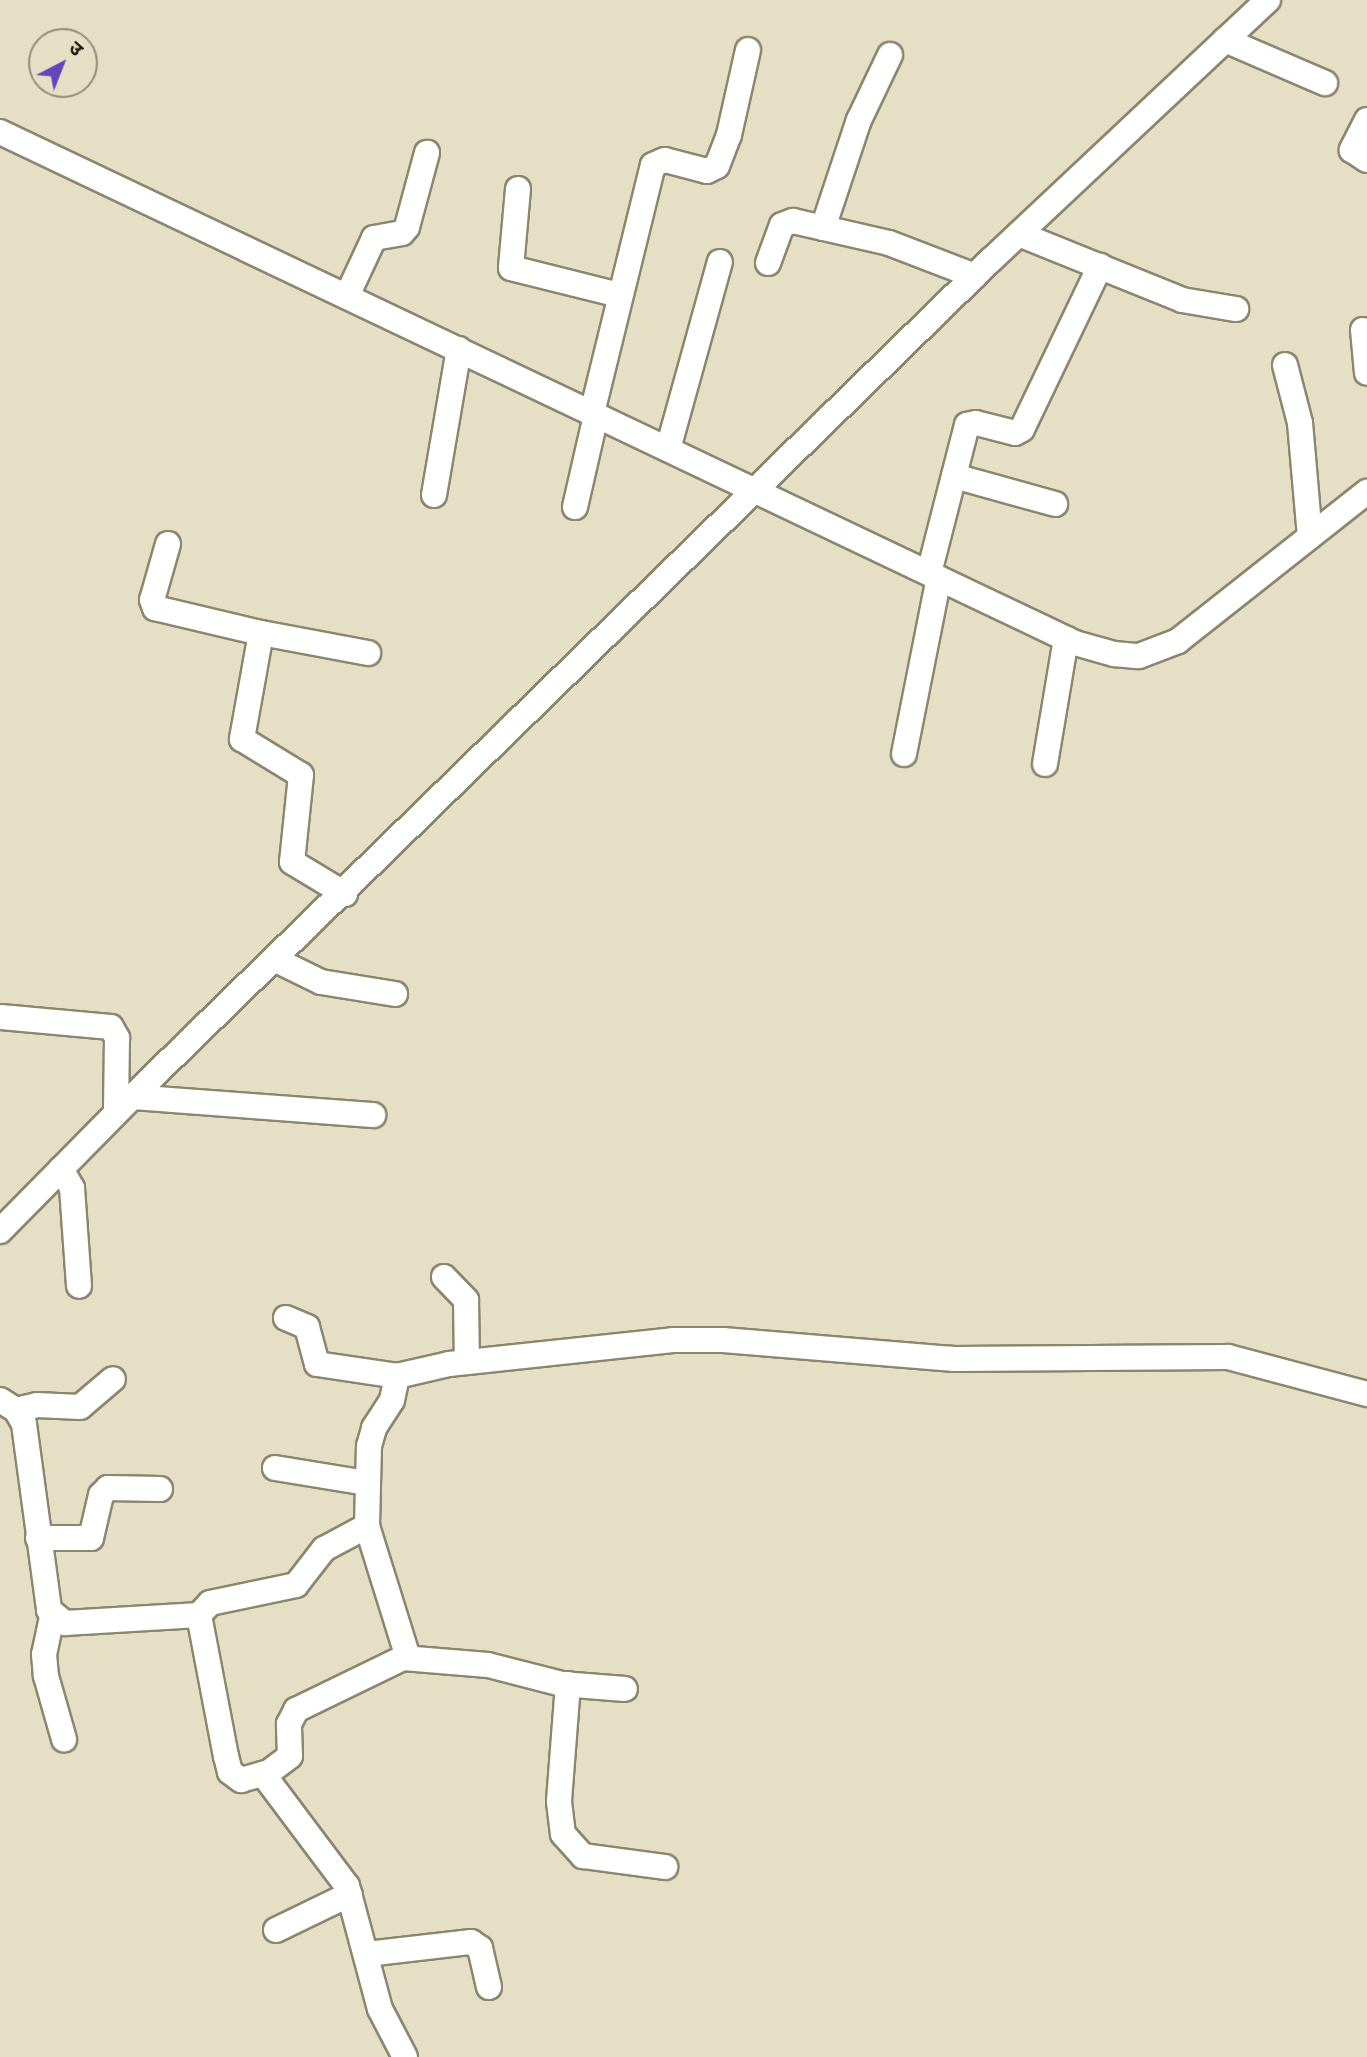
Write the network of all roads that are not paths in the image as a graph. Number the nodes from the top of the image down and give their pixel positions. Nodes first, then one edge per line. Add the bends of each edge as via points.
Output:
1 (1268, 0) edge
2 (1225, 40) junction
3 (748, 50) dead end
4 (890, 55) dead end
5 (1325, 83) dead end
6 (1367, 120) edge
7 (0, 132) edge
8 (427, 153) dead end
9 (1367, 160) edge
10 (518, 189) dead end
11 (823, 228) junction
12 (1019, 234) junction
13 (720, 262) dead end
14 (768, 263) dead end
15 (1100, 266) junction
16 (975, 276) junction
17 (620, 295) junction
18 (347, 296) junction
19 (1236, 309) dead end
20 (1363, 330) dead end
21 (457, 357) junction
22 (1285, 365) dead end
23 (1367, 373) edge
24 (594, 420) junction
25 (668, 449) junction
26 (954, 476) junction
27 (757, 492) junction
28 (1367, 492) edge
29 (434, 495) dead end
30 (1055, 504) dead end
31 (575, 507) dead end
32 (1310, 537) junction
33 (167, 544) dead end
34 (936, 582) junction
35 (261, 633) junction
36 (1065, 644) junction
37 (368, 653) dead end
38 (904, 754) dead end
39 (1045, 764) dead end
40 (345, 894) junction
41 (276, 960) junction
42 (395, 994) dead end
43 (1, 1017) edge
44 (124, 1105) junction
45 (373, 1115) dead end
46 (61, 1169) junction
47 (0, 1231) edge
48 (444, 1277) dead end
49 (79, 1286) dead end
50 (286, 1318) dead end
51 (467, 1362) junction
52 (397, 1376) junction
53 (113, 1379) dead end
54 (1367, 1394) edge
55 (8, 1405) edge
56 (275, 1468) dead end
57 (367, 1483) junction
58 (160, 1489) dead end
59 (367, 1527) junction
60 (38, 1538) junction
61 (199, 1615) junction
62 (52, 1617) junction
63 (408, 1658) junction
64 (568, 1684) junction
65 (625, 1689) dead end
66 (64, 1739) dead end
67 (264, 1774) junction
68 (665, 1867) dead end
69 (350, 1894) junction
70 (276, 1930) dead end
71 (367, 1954) junction
72 (489, 1987) dead end
73 (405, 2057) edge

1 - 2 street
2 - 5 street
2 - 12 street
3 - 17 street via 729,135 717,166 707,171 665,160 653,166
4 - 11 street via 859,120
6 - 9 street via 1352,150
7 - 18 street
8 - 18 street via 407,227 402,233 373,238
10 - 17 street via 511,268
11 - 14 street via 784,223
11 - 16 street via 889,243
12 - 15 street
12 - 16 street
13 - 25 street
15 - 19 street via 1182,300
15 - 26 street via 1022,429 1015,433 969,423
16 - 27 street
17 - 24 street
18 - 21 street
20 - 23 street
21 - 24 street
21 - 29 street
22 - 32 street via 1300,423
24 - 25 street
24 - 31 street
25 - 27 street
26 - 30 street
26 - 34 street
27 - 34 street
27 - 40 street
28 - 32 street
32 - 36 street via 1158,652 1114,653
33 - 35 street via 152,600 155,608
34 - 36 street
34 - 38 street
35 - 37 street
35 - 40 street via 242,739 298,770 302,780 292,862
36 - 39 street
40 - 41 street
41 - 42 street via 340,987
41 - 44 street
43 - 44 street via 111,1027 117,1038
44 - 45 street
44 - 46 street
46 - 47 street
46 - 49 street via 72,1188
48 - 51 street via 466,1300
50 - 52 street via 307,1327 317,1364
51 - 52 street
51 - 54 street via 673,1340 954,1359 1200,1356 1228,1357
52 - 57 street via 392,1400 374,1428
53 - 55 street via 80,1407
55 - 60 street via 24,1423
56 - 57 street
57 - 59 street
58 - 60 street via 108,1488 101,1495 91,1538
59 - 61 street via 324,1549 296,1585 210,1603
59 - 63 street
60 - 62 street
61 - 62 street via 65,1623
61 - 67 street via 230,1772 241,1780
62 - 66 street via 44,1654 46,1676
63 - 64 street via 488,1665
63 - 67 street via 296,1710 289,1724 290,1756
64 - 65 street
64 - 68 street via 559,1802 563,1834 583,1856
67 - 69 street via 326,1851
69 - 70 street
69 - 71 street
71 - 72 street via 471,1942 480,1948
71 - 73 street via 380,2008

